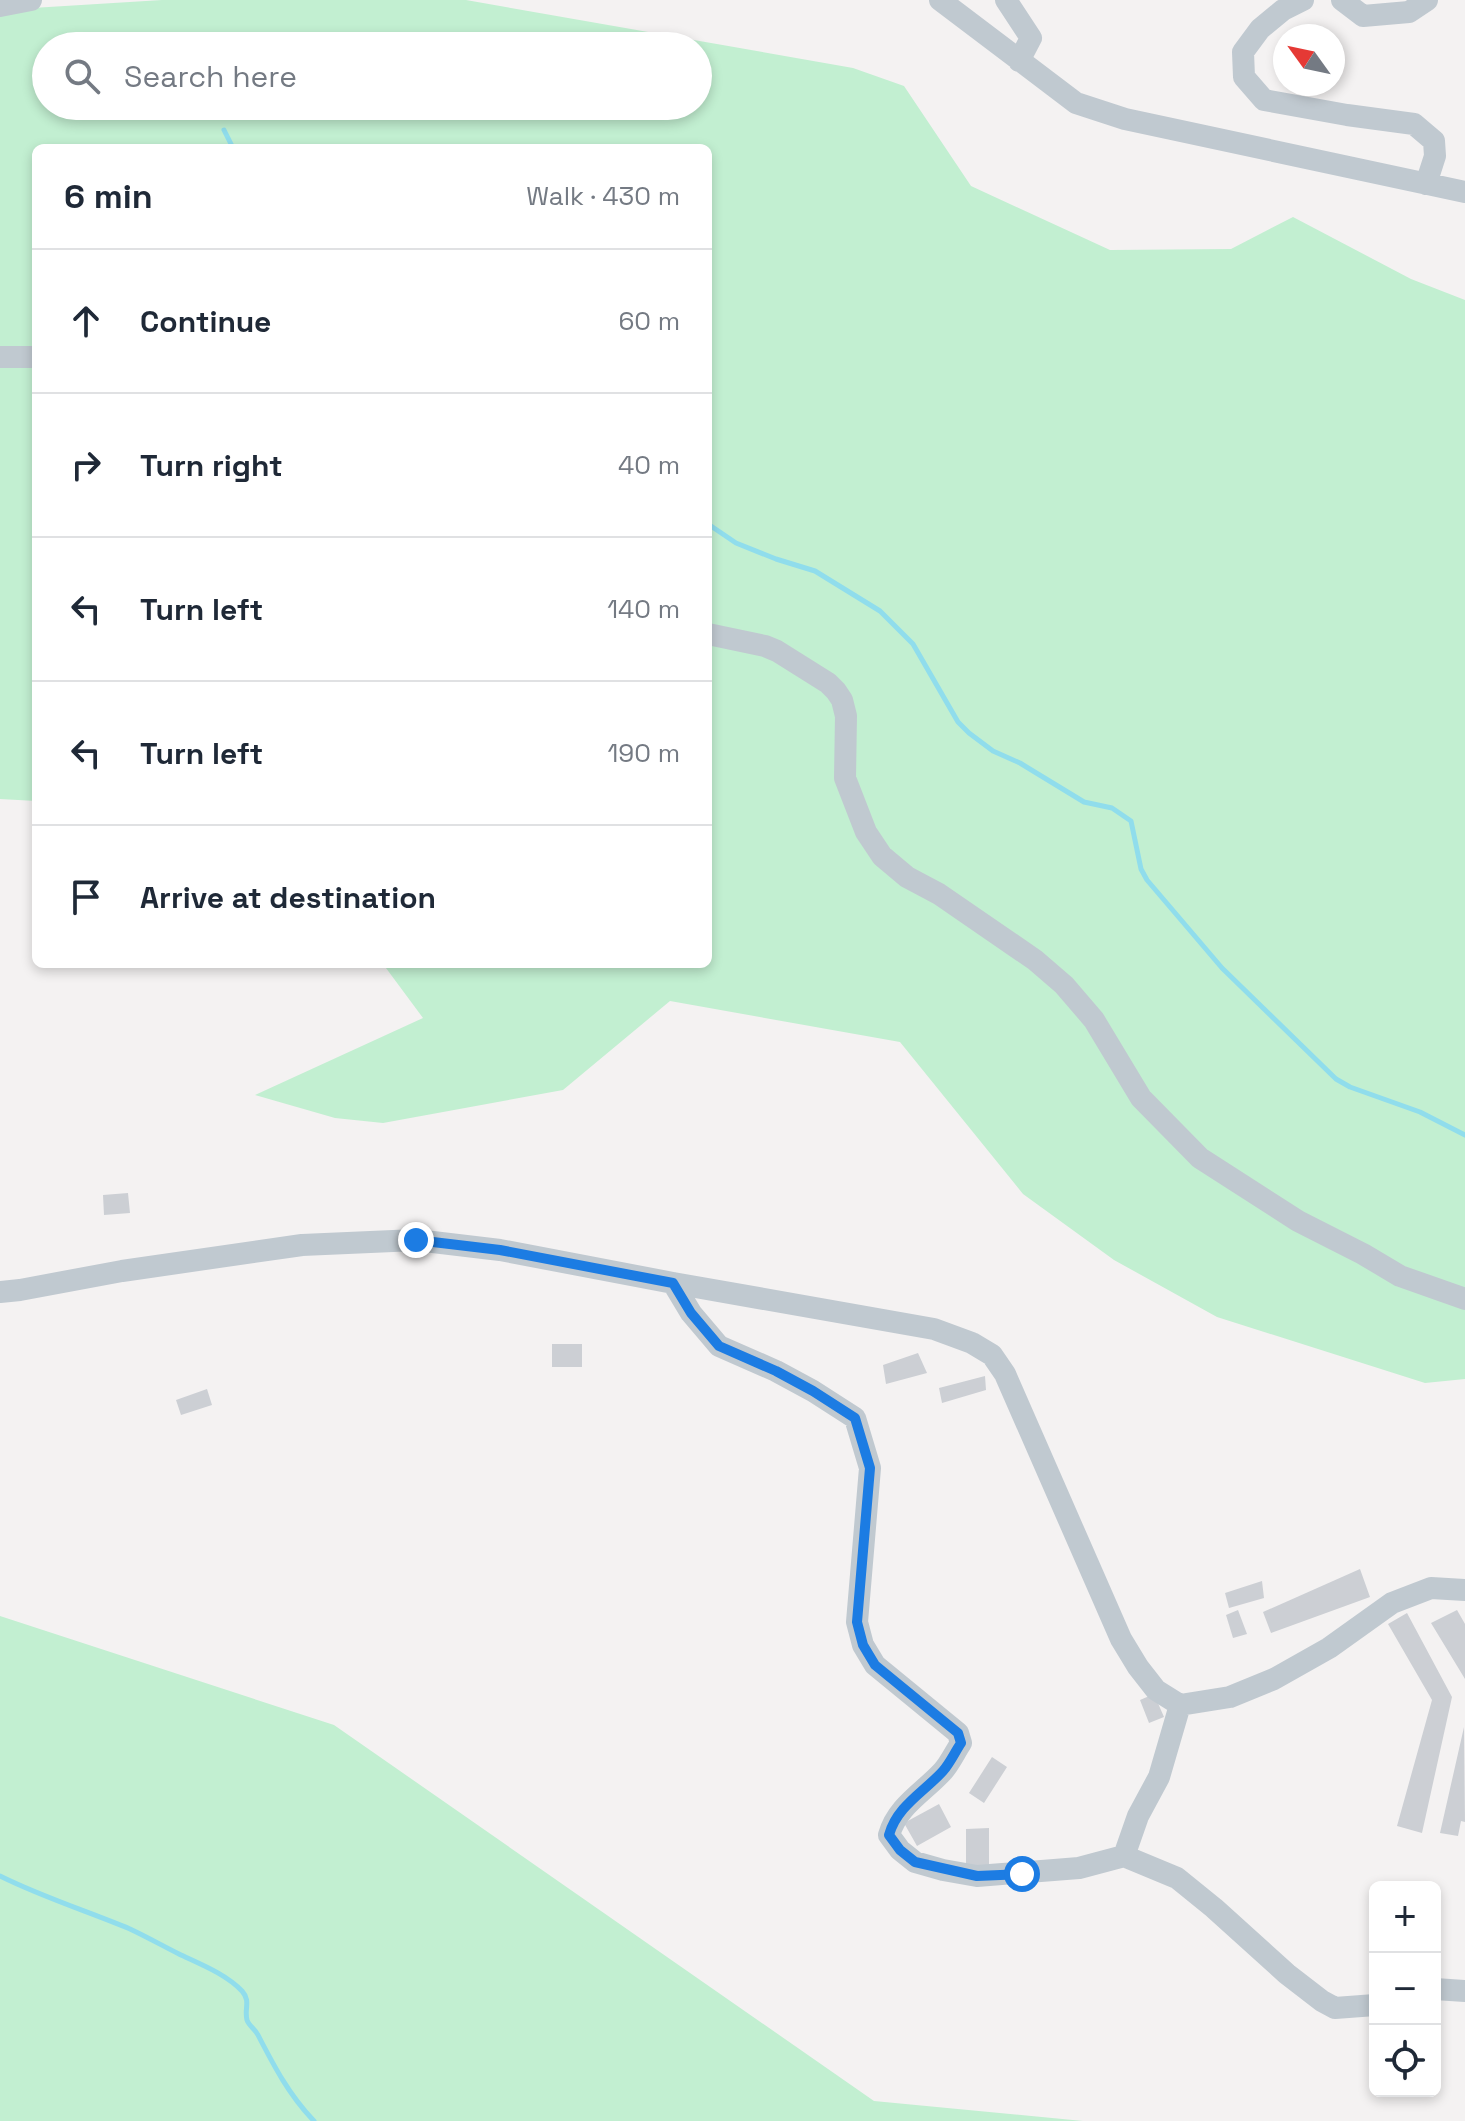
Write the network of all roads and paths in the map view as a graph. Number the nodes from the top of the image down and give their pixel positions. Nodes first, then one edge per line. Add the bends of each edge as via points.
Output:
1 (31, 0) edge
2 (940, 0) edge
3 (1006, 0) edge
4 (1303, 0) edge
5 (1342, 0) edge
6 (1427, 0) edge
7 (0, 6) edge
8 (1019, 61) junction
9 (1426, 184) junction
10 (1465, 192) edge
11 (0, 357) edge
12 (32, 357) edge
13 (712, 635) edge
14 (673, 1283) junction
15 (0, 1292) edge
16 (1465, 1299) edge
17 (1465, 1590) edge
18 (1180, 1705) junction
19 (1124, 1856) junction
20 (1441, 1989) edge
21 (1465, 1991) edge
22 (1369, 2005) edge

1 - 7 street
2 - 8 street
3 - 8 street via 1031,38
4 - 9 street via 1260,29 1243,52 1244,77 1264,100 1414,124 1434,141
5 - 6 street via 1363,16 1409,12
8 - 9 street via 1076,103 1125,119
9 - 10 street
11 - 12 street
13 - 16 street via 777,651 836,691 846,716 845,778 866,832 882,856 1064,985 1094,1020 1141,1098 1200,1158 1298,1221 1400,1276
14 - 15 street via 416,1240 302,1245
14 - 18 street via 934,1329 992,1355 1121,1639 1156,1690
14 - 19 street via 719,1346 776,1371 855,1418 870,1468 857,1622 863,1645 875,1665 958,1733 961,1743 945,1769 905,1806 892,1826 889,1835 900,1850 915,1862 977,1876 1079,1868
17 - 18 street via 1431,1588 1392,1603 1274,1679 1230,1697
18 - 19 street via 1159,1777
19 - 22 street via 1177,1878 1322,2001 1335,2008
20 - 21 street

